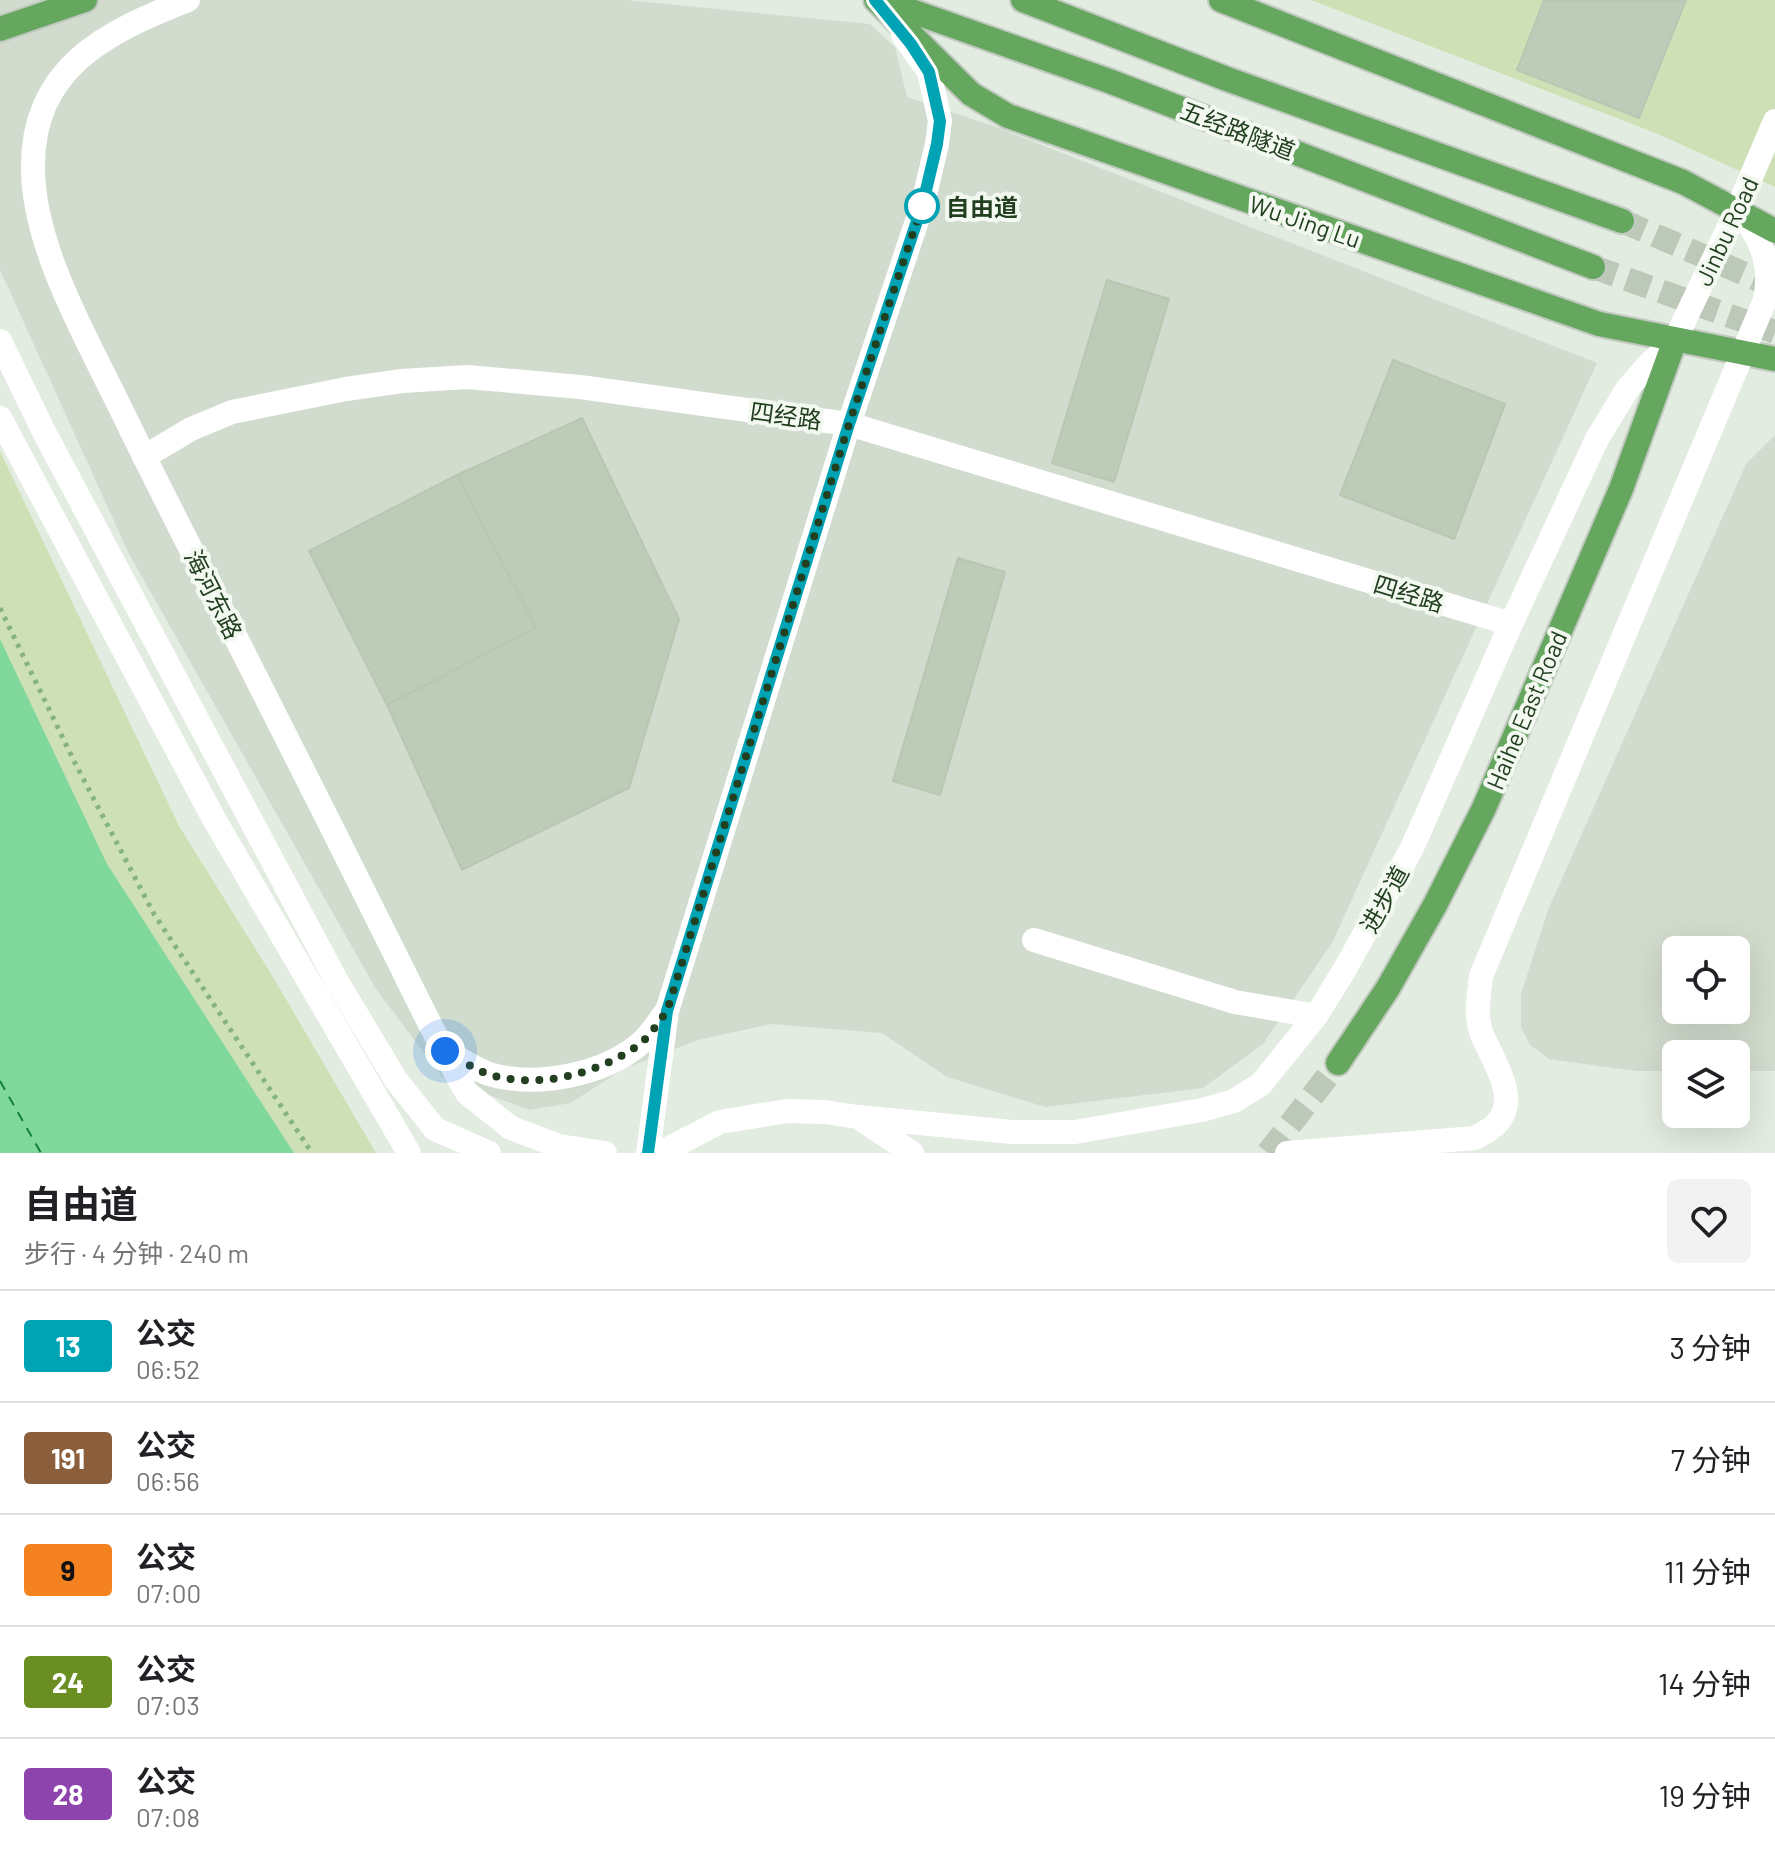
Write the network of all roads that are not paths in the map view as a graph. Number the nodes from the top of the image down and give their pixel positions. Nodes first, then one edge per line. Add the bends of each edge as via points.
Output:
1 (85, 0) edge
2 (188, 0) edge
3 (877, 0) edge
4 (1023, 0) edge
5 (1221, 0) edge
6 (0, 29) edge
7 (1775, 121) edge
8 (1737, 210) junction
9 (1622, 221) tunnel mouth
10 (1775, 231) edge
11 (1593, 267) tunnel mouth
12 (1675, 340) junction
13 (0, 341) edge
14 (1743, 351) junction
15 (1775, 359) edge
16 (0, 418) edge
17 (849, 424) junction
18 (144, 457) junction
19 (1511, 624) junction
20 (1034, 940) dead end
21 (667, 1011) junction
22 (1316, 1016) junction
23 (445, 1051) junction
24 (1338, 1063) tunnel mouth
25 (858, 1117) junction
26 (409, 1153) edge
27 (489, 1153) edge
28 (605, 1153) edge
29 (648, 1153) edge
30 (660, 1153) edge
31 (912, 1153) edge
32 (1287, 1153) edge

1 - 6 main road
2 - 18 street, 海河东路 via 133,21 89,49 60,77 44,105 36,137 38,209 53,265
3 - 11 main road, 五经路隧道 via 1109,81
3 - 12 main road, Wu Jing Lu via 971,94 1008,116 1599,324
3 - 17 street via 929,72 940,121 923,203
4 - 9 main road, 五经路隧道
5 - 8 main road via 1683,182
7 - 8 street, Jinbu Road
8 - 10 main road
8 - 12 street, Jinbu Road
8 - 14 street via 1756,233 1768,275 1765,300
12 - 14 main road, Wu Jing Lu
12 - 19 street, 进步道 via 1628,388 1597,439
12 - 24 main road, Haihe East Road via 1621,489 1484,808 1388,988
13 - 27 street via 336,980 396,1080 435,1129
14 - 15 main road, Wu Jing Lu
14 - 32 street via 1481,976 1480,1030 1503,1081 1507,1106 1496,1124 1475,1138
16 - 26 street via 214,819
17 - 18 street, 四经路 via 467,377 388,383 232,412
17 - 19 street, 四经路
17 - 21 street
18 - 23 street, 海河东路
19 - 22 street, 进步道 via 1412,848
20 - 22 street via 1235,1002
21 - 23 street via 642,1042 608,1063 567,1078 488,1074
21 - 29 street
22 - 25 street, 进步道 via 1261,1084 1234,1101 1202,1110 1075,1132 1012,1132
23 - 28 street, 海河东路 via 467,1093 511,1128 559,1146
25 - 30 street, 进步道 via 787,1111 752,1116 720,1122
25 - 31 street

